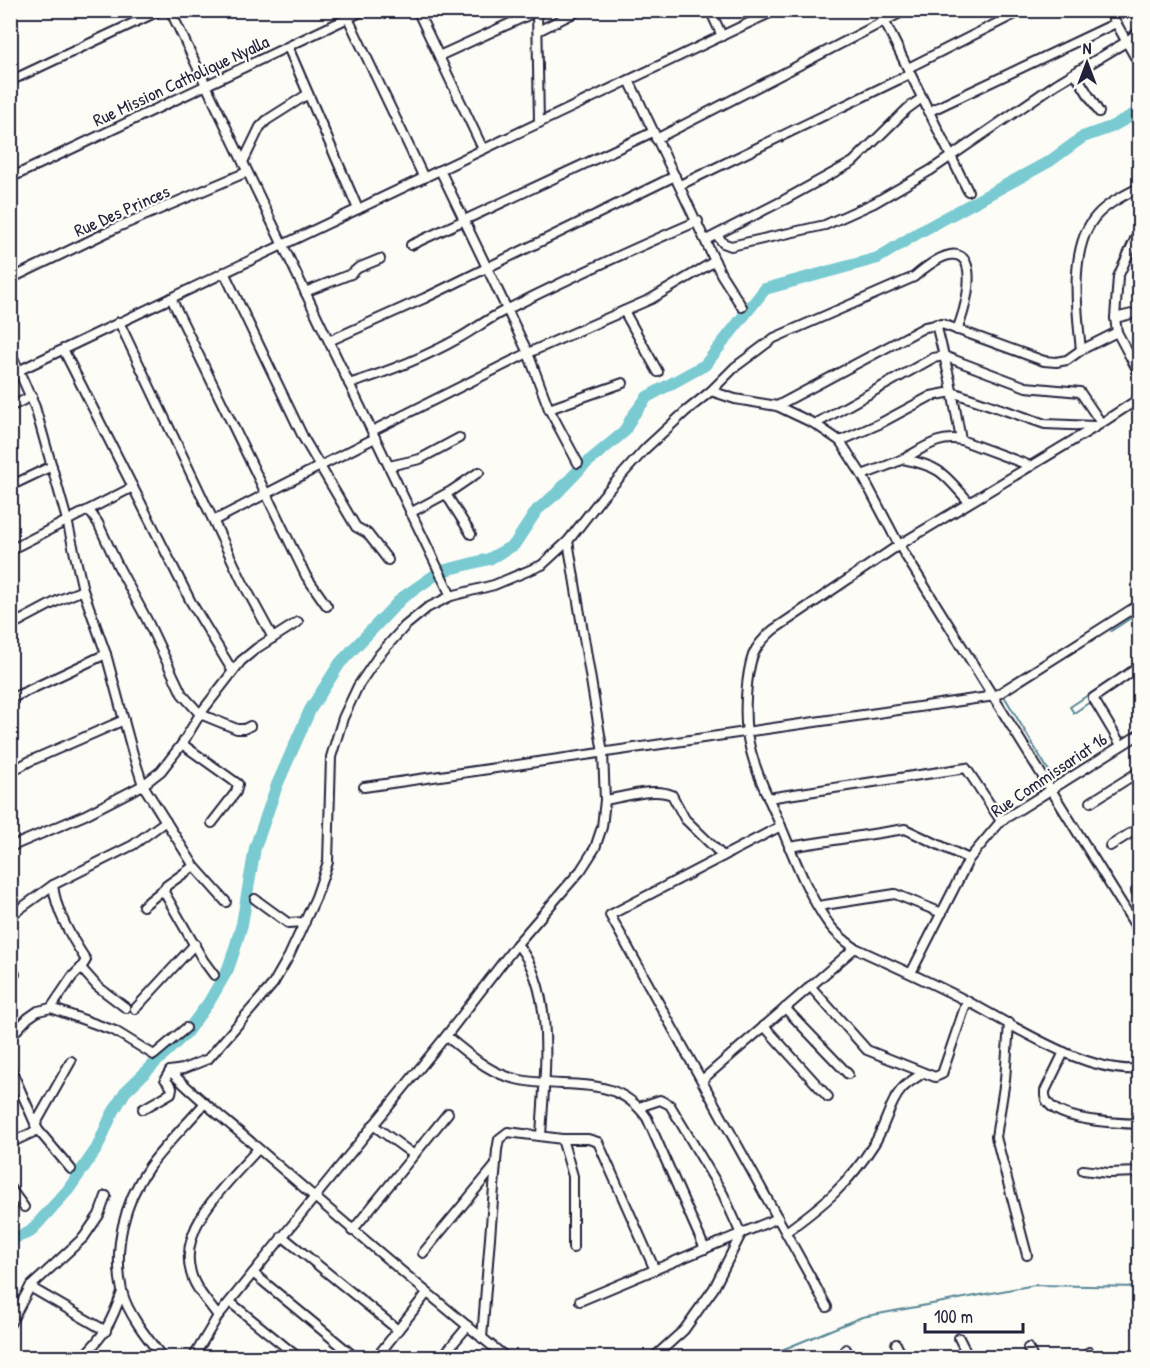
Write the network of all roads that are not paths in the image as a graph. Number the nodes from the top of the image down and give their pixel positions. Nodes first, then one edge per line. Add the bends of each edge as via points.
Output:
1 (161, 10) edge
2 (170, 10) edge
3 (365, 10) edge
4 (417, 10) edge
5 (580, 10) edge
6 (710, 10) edge
7 (776, 10) edge
8 (879, 10) edge
9 (906, 10) edge
10 (1023, 10) edge
11 (1109, 10) edge
12 (537, 11) edge
13 (348, 18) junction
14 (884, 21) junction
15 (1116, 23) junction
16 (537, 31) junction
17 (1140, 31) edge
18 (722, 36) junction
19 (1126, 42) junction
20 (288, 47) junction
21 (439, 56) junction
22 (1140, 66) edge
23 (909, 71) junction
24 (1075, 73) junction
25 (629, 80) junction
26 (10, 81) edge
27 (206, 86) junction
28 (308, 94) junction
29 (922, 98) junction
30 (928, 112) junction
31 (1099, 112) dead end
32 (539, 123) junction
33 (655, 135) junction
34 (483, 149) junction
35 (951, 156) junction
36 (243, 162) junction
37 (440, 170) junction
38 (247, 172) junction
39 (675, 176) junction
40 (10, 178) edge
41 (424, 178) junction
42 (680, 185) junction
43 (1140, 187) edge
44 (968, 191) dead end
45 (358, 209) junction
46 (464, 221) junction
47 (698, 221) junction
48 (1140, 228) edge
49 (717, 235) junction
50 (706, 240) junction
51 (282, 245) junction
52 (411, 245) dead end
53 (380, 259) dead end
54 (715, 261) junction
55 (485, 268) junction
56 (224, 272) junction
57 (10, 279) edge
58 (305, 292) junction
59 (171, 298) junction
60 (742, 307) dead end
61 (506, 310) junction
62 (624, 311) junction
63 (1140, 312) edge
64 (1115, 318) junction
65 (119, 322) junction
66 (936, 324) junction
67 (957, 330) junction
68 (1117, 332) junction
69 (328, 341) junction
70 (63, 349) junction
71 (1081, 350) junction
72 (10, 351) edge
73 (528, 353) junction
74 (944, 356) junction
75 (20, 370) junction
76 (658, 372) dead end
77 (1140, 375) edge
78 (623, 383) dead end
79 (349, 384) junction
80 (711, 391) junction
81 (952, 392) junction
82 (32, 396) junction
83 (1140, 398) edge
84 (777, 406) junction
85 (10, 407) edge
86 (549, 409) junction
87 (815, 424) junction
88 (1099, 425) junction
89 (373, 434) junction
90 (459, 438) dead end
91 (961, 440) junction
92 (840, 441) junction
93 (903, 459) junction
94 (578, 463) dead end
95 (52, 466) junction
96 (320, 466) junction
97 (389, 466) junction
98 (1031, 466) junction
99 (479, 471) dead end
100 (862, 475) junction
101 (10, 486) edge
102 (133, 487) junction
103 (266, 494) junction
104 (446, 494) junction
105 (969, 502) junction
106 (89, 510) junction
107 (410, 513) junction
108 (67, 520) junction
109 (215, 520) junction
110 (471, 534) dead end
111 (568, 541) junction
112 (899, 545) junction
113 (10, 550) edge
114 (388, 560) dead end
115 (83, 590) junction
116 (451, 596) junction
117 (1140, 604) edge
118 (327, 606) dead end
119 (298, 622) dead end
120 (10, 626) edge
121 (273, 638) junction
122 (106, 654) junction
123 (1140, 666) edge
124 (232, 670) junction
125 (994, 696) junction
126 (10, 699) edge
127 (200, 714) junction
128 (123, 720) junction
129 (250, 726) dead end
130 (747, 732) junction
131 (1140, 734) edge
132 (182, 744) junction
133 (1121, 745) junction
134 (603, 753) junction
135 (1140, 771) edge
136 (10, 772) edge
137 (143, 785) junction
138 (364, 787) dead end
139 (1051, 788) junction
140 (768, 798) junction
141 (605, 800) junction
142 (1090, 802) dead end
143 (1001, 820) junction
144 (166, 821) junction
145 (212, 823) dead end
146 (781, 826) junction
147 (1140, 827) edge
148 (1110, 846) dead end
149 (789, 847) junction
150 (10, 848) edge
151 (723, 856) junction
152 (969, 859) junction
153 (194, 866) junction
154 (53, 885) junction
155 (164, 888) junction
156 (255, 899) dead end
157 (226, 902) dead end
158 (143, 906) dead end
159 (818, 906) junction
160 (17, 911) dead end
161 (942, 913) junction
162 (305, 922) junction
163 (1140, 933) edge
164 (195, 944) junction
165 (517, 944) junction
166 (855, 948) junction
167 (81, 968) junction
168 (911, 973) junction
169 (214, 975) dead end
170 (810, 986) junction
171 (967, 1001) junction
172 (51, 1008) junction
173 (126, 1008) dead end
174 (785, 1008) junction
175 (135, 1009) dead end
176 (1008, 1023) junction
177 (764, 1026) junction
178 (186, 1028) dead end
179 (446, 1036) junction
180 (10, 1037) edge
181 (1064, 1052) junction
182 (70, 1061) dead end
183 (10, 1067) edge
184 (1140, 1069) edge
185 (170, 1071) junction
186 (923, 1073) junction
187 (848, 1074) dead end
188 (702, 1080) junction
189 (543, 1083) junction
190 (828, 1097) dead end
191 (204, 1104) junction
192 (639, 1107) junction
193 (143, 1109) dead end
194 (448, 1113) dead end
195 (1140, 1124) edge
196 (373, 1125) junction
197 (37, 1128) junction
198 (541, 1136) junction
199 (562, 1139) junction
200 (10, 1143) edge
201 (258, 1149) junction
202 (414, 1155) junction
203 (496, 1165) junction
204 (71, 1169) dead end
205 (1083, 1170) dead end
206 (1140, 1172) edge
207 (10, 1188) edge
208 (106, 1196) dead end
209 (313, 1198) junction
210 (24, 1207) dead end
211 (778, 1218) junction
212 (352, 1231) junction
213 (786, 1232) junction
214 (741, 1234) junction
215 (282, 1236) junction
216 (573, 1248) dead end
217 (705, 1249) junction
218 (423, 1253) dead end
219 (1027, 1255) dead end
220 (655, 1270) junction
221 (253, 1273) junction
222 (30, 1287) junction
223 (122, 1292) junction
224 (427, 1293) junction
225 (580, 1301) dead end
226 (230, 1302) junction
227 (827, 1307) dead end
228 (218, 1316) junction
229 (10, 1324) edge
230 (468, 1326) junction
231 (106, 1330) junction
232 (398, 1330) junction
233 (483, 1338) junction
234 (959, 1338) dead end
235 (896, 1344) dead end
236 (1028, 1348) dead end
237 (846, 1349) dead end
238 (81, 1358) edge
239 (163, 1358) edge
240 (193, 1358) edge
241 (299, 1358) edge
242 (356, 1358) edge
243 (376, 1358) edge
244 (441, 1358) edge
245 (507, 1358) edge
246 (653, 1358) edge
247 (850, 1358) edge
248 (903, 1358) edge
249 (969, 1358) edge
250 (1033, 1358) edge

1 - 26 street
2 - 27 street
3 - 13 street, Rue Mission Catholique Nyalla
4 - 21 street
5 - 16 street
6 - 18 street
7 - 18 street
8 - 14 street
9 - 14 street
10 - 23 street
11 - 15 street
12 - 16 street
12 - 21 street
13 - 20 street, Rue Mission Catholique Nyalla
13 - 41 street
14 - 23 street
14 - 33 street
15 - 19 street
15 - 30 street
16 - 32 street
17 - 19 street
18 - 25 street
19 - 22 street
19 - 24 street
20 - 27 street, Rue Mission Catholique Nyalla
20 - 28 street
21 - 34 street
23 - 29 street
23 - 42 street
24 - 31 street
24 - 35 street
25 - 32 street
25 - 33 street
27 - 36 street
27 - 40 street, Rue Mission Catholique Nyalla
28 - 36 street via 260,127
28 - 45 street
29 - 30 street
29 - 49 street via 853,162
30 - 35 street
32 - 34 street
33 - 39 street
33 - 46 street
34 - 37 street
35 - 44 street
35 - 49 street via 874,203 825,225 731,246
36 - 38 street
37 - 41 street
37 - 46 street
38 - 51 street
38 - 57 street, Rue Des Princes
39 - 42 street
39 - 55 street
41 - 45 street
42 - 47 street
43 - 71 street via 1097,214 1082,246 1077,275
45 - 51 street
46 - 52 street
46 - 55 street
47 - 50 street
47 - 61 street
48 - 64 street via 1118,277
49 - 50 street
50 - 54 street
51 - 56 street
51 - 58 street
53 - 58 street
54 - 60 street
54 - 62 street
55 - 61 street
55 - 69 street
56 - 59 street
56 - 96 street
58 - 69 street
59 - 65 street
59 - 103 street
61 - 73 street
61 - 79 street via 404,365
62 - 73 street
62 - 76 street
63 - 64 street
64 - 68 street
65 - 70 street
65 - 109 street
66 - 67 street
66 - 74 street
66 - 84 street
67 - 71 street via 1044,361 1067,360
67 - 80 street via 966,307 968,266 964,258 949,254 929,263 914,277 774,338
68 - 71 street
68 - 77 street
69 - 79 street
70 - 75 street
70 - 102 street
72 - 75 street
73 - 86 street
73 - 89 street
74 - 81 street
74 - 87 street via 933,358
74 - 88 street via 1026,387 1080,392
75 - 82 street
78 - 86 street
79 - 89 street
80 - 84 street
80 - 111 street via 646,448
81 - 88 street via 1045,424
81 - 91 street
81 - 92 street via 931,396
82 - 85 street
82 - 95 street
83 - 88 street
84 - 87 street
86 - 94 street
87 - 92 street
88 - 98 street
89 - 96 street
89 - 97 street
90 - 97 street via 420,459
91 - 93 street via 941,439
91 - 98 street
92 - 100 street
93 - 100 street
93 - 105 street via 938,469
95 - 101 street
95 - 108 street
96 - 103 street
96 - 114 street via 356,526 367,533
97 - 107 street
98 - 105 street
99 - 104 street
100 - 112 street
102 - 106 street
102 - 124 street via 191,602
103 - 109 street
103 - 118 street via 306,576
104 - 107 street
104 - 110 street
105 - 112 street
106 - 108 street
106 - 127 street via 99,523 182,694
107 - 116 street
108 - 113 street
108 - 115 street
109 - 121 street
111 - 116 street via 542,565 526,573
111 - 134 street
112 - 125 street
112 - 130 street via 772,630 761,642 753,655 747,686
115 - 120 street
115 - 122 street
116 - 162 street via 427,608 405,626 379,655 343,717 331,757 328,862
117 - 125 street
119 - 121 street
121 - 124 street
122 - 126 street
122 - 128 street
123 - 133 street via 1093,698
124 - 127 street
125 - 130 street
125 - 139 street
127 - 129 street via 237,729
127 - 132 street
128 - 136 street
128 - 137 street
130 - 134 street
130 - 140 street
131 - 133 street, Rue Commissariat 16
132 - 137 street via 161,771
132 - 145 street via 238,784
133 - 139 street, Rue Commissariat 16
134 - 138 street
134 - 141 street
135 - 142 street
137 - 144 street
137 - 150 street
139 - 143 street, Rue Commissariat 16
139 - 163 street
140 - 143 street via 966,768
140 - 146 street
141 - 151 street via 666,792 672,795 685,819
141 - 165 street via 595,848 581,870
143 - 152 street, Rue Commissariat 16
144 - 153 street
144 - 154 street via 133,845
146 - 149 street
146 - 151 street
147 - 148 street
149 - 152 street via 905,830
149 - 159 street
151 - 188 street via 610,915
152 - 161 street, Rue Commissariat 16
153 - 155 street
153 - 157 street
154 - 160 street
154 - 167 street via 60,913 86,960
155 - 158 street
155 - 164 street
156 - 162 street via 288,923
159 - 161 street via 895,894
159 - 166 street via 829,924
161 - 168 street, Rue Commissariat 16
162 - 185 street via 273,984 222,1044 199,1064
164 - 169 street
164 - 175 street
165 - 179 street
165 - 189 street via 541,994
166 - 168 street
166 - 170 street
167 - 172 street
167 - 173 street
168 - 171 street
170 - 174 street
170 - 186 street via 867,1050
171 - 176 street
171 - 186 street via 942,1074 935,1077
172 - 178 street via 115,1031 154,1055
172 - 180 street via 28,1018
174 - 177 street
174 - 187 street
176 - 181 street
176 - 219 street via 996,1137
177 - 188 street
177 - 190 street
179 - 189 street via 496,1072
179 - 196 street
181 - 184 street via 1117,1070
181 - 195 street via 1045,1091 1046,1103 1065,1114 1087,1119
182 - 197 street
183 - 197 street
185 - 191 street
185 - 193 street via 165,1079 171,1093
186 - 213 street via 897,1095 874,1144 842,1187
188 - 211 street
189 - 192 street via 599,1086 617,1091
189 - 198 street
191 - 201 street
191 - 223 street via 149,1168 126,1213 119,1256
192 - 214 street via 660,1100 670,1106 723,1194
192 - 217 street
194 - 202 street
196 - 202 street
196 - 209 street
197 - 200 street
197 - 204 street
198 - 199 street
198 - 203 street via 508,1132 503,1135 499,1138
199 - 216 street via 573,1176
199 - 220 street via 598,1142
201 - 209 street
201 - 228 street via 206,1208 190,1243 191,1276
202 - 212 street
203 - 218 street
203 - 233 street
205 - 206 street
207 - 210 street
208 - 222 street via 84,1238
209 - 212 street
209 - 215 street
211 - 213 street
211 - 214 street
212 - 224 street
213 - 227 street
214 - 217 street
214 - 246 street via 714,1288 684,1330
215 - 221 street
215 - 232 street
217 - 220 street
220 - 225 street
221 - 226 street
221 - 242 street
222 - 229 street
222 - 231 street
223 - 231 street
223 - 239 street via 135,1319
224 - 230 street
224 - 232 street
226 - 228 street
226 - 241 street
228 - 240 street
230 - 233 street
230 - 244 street
231 - 238 street
232 - 243 street
233 - 245 street
234 - 249 street
235 - 248 street
236 - 250 street
237 - 247 street

